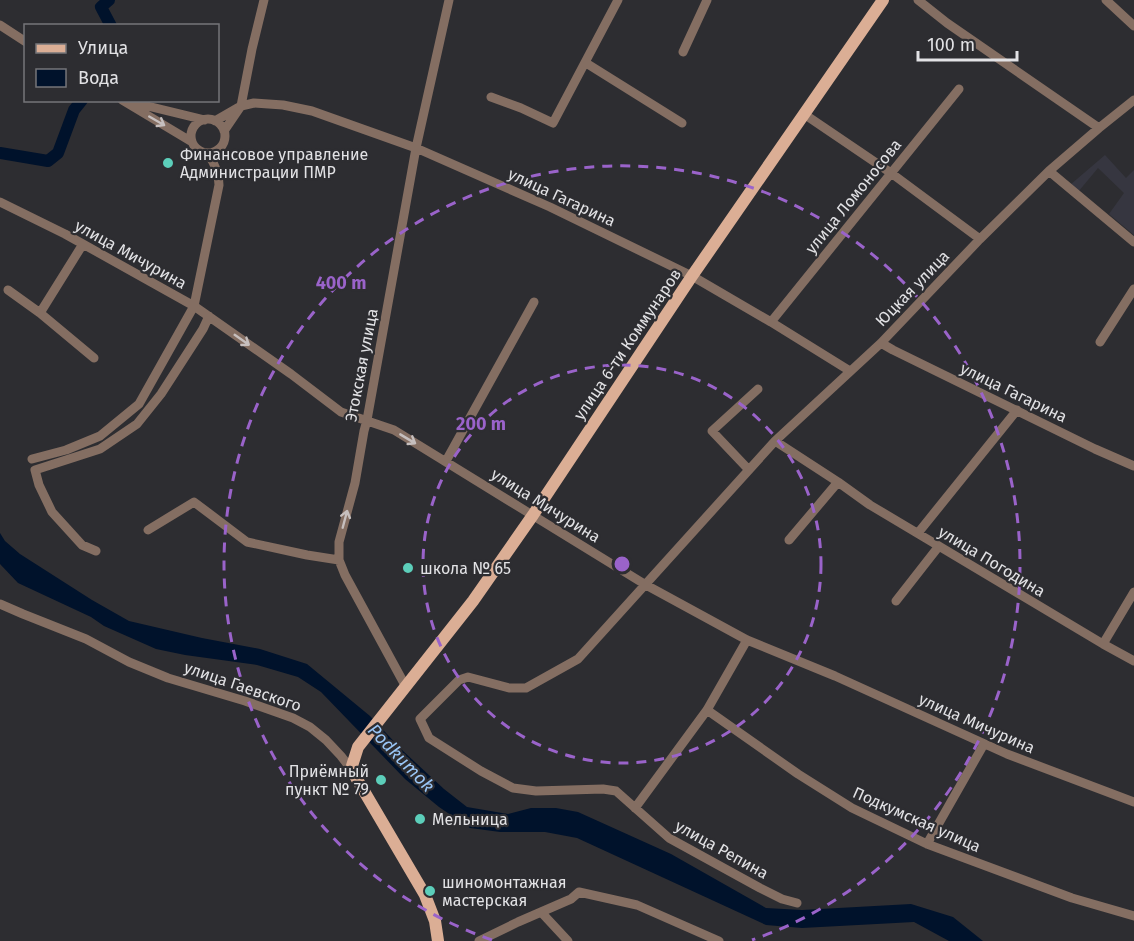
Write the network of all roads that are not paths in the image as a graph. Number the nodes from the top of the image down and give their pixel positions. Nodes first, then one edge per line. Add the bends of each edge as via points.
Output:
1 (264, 0) edge
2 (449, 0) edge
3 (618, 0) edge
4 (707, 0) edge
5 (883, 0) edge
6 (918, 0) edge
7 (1106, 0) edge
8 (0, 25) edge
9 (1134, 26) edge
10 (24, 41) edge
11 (683, 52) dead end
12 (586, 63) junction
13 (959, 89) dead end
14 (490, 97) dead end
15 (1134, 100) edge
16 (127, 102) edge
17 (133, 102) edge
18 (241, 106) junction
19 (804, 114) junction
20 (210, 120) junction
21 (682, 123) dead end
22 (1099, 128) junction
23 (225, 131) junction
24 (192, 142) junction
25 (417, 148) junction
26 (208, 153) junction
27 (1049, 171) junction
28 (891, 173) junction
29 (0, 202) edge
30 (980, 239) junction
31 (1134, 242) edge
32 (83, 244) junction
33 (692, 276) junction
34 (1134, 289) edge
35 (8, 290) dead end
36 (534, 302) dead end
37 (194, 306) junction
38 (40, 313) junction
39 (209, 316) junction
40 (771, 322) junction
41 (1100, 342) dead end
42 (881, 343) junction
43 (94, 358) dead end
44 (850, 371) junction
45 (758, 389) dead end
46 (1017, 410) junction
47 (368, 420) junction
48 (775, 441) junction
49 (32, 459) dead end
50 (446, 461) junction
51 (1134, 466) edge
52 (749, 470) junction
53 (838, 482) junction
54 (533, 515) junction
55 (148, 530) dead end
56 (918, 533) junction
57 (789, 540) dead end
58 (939, 546) junction
59 (96, 551) dead end
60 (339, 560) junction
61 (646, 585) junction
62 (1134, 592) edge
63 (896, 601) dead end
64 (0, 604) edge
65 (747, 640) junction
66 (1103, 644) junction
67 (1134, 661) edge
68 (406, 687) junction
69 (707, 710) junction
70 (420, 719) joint
71 (984, 744) junction
72 (351, 770) junction
73 (1134, 802) edge
74 (634, 808) junction
75 (927, 844) junction
76 (797, 903) dead end
77 (541, 912) junction
78 (1134, 916) edge
79 (438, 941) edge
80 (479, 941) edge
81 (568, 941) edge
82 (719, 941) edge

1 - 18 street
2 - 25 street, Этокская улица
3 - 12 street
4 - 11 street
5 - 19 main road, улица 6-ти Коммунаров
6 - 22 street
7 - 9 street
8 - 10 street
12 - 14 street via 553,123
12 - 21 street
13 - 28 street, улица Ломоносова
15 - 22 street, Юцкая улица
16 -> 24 street
17 - 20 street
18 - 20 street, улица Гагарина
18 - 23 street
18 - 25 street, улица Гагарина via 273,104 312,111
19 - 28 street
19 - 33 main road, улица 6-ти Коммунаров
20 - 23 street
20 - 24 street, улица Гагарина via 194,128
22 - 27 street, Юцкая улица
23 - 26 street via 222,147
24 - 26 street
25 - 33 street, улица Гагарина
25 - 47 street, Этокская улица
26 - 37 street via 219,175 219,185
27 - 30 street, Юцкая улица
27 - 31 street
28 - 30 street
28 - 40 street, улица Ломоносова
29 - 32 street, улица Мичурина
30 - 42 street, Юцкая улица
32 - 37 street, улица Мичурина
32 - 38 street
33 - 40 street, улица Гагарина
33 - 54 main road, улица 6-ти Коммунаров
34 - 41 street
35 - 38 street
36 - 50 street
37 - 39 street, улица Мичурина
37 - 49 street via 139,404 100,436
38 - 43 street
39 -> 47 street, улица Мичурина via 341,412
39 - 59 street via 161,394 137,424 100,449 35,470 52,512 82,545
40 - 44 street, улица Гагарина
42 - 44 street, Юцкая улица
42 - 46 street, улица Гагарина
44 - 48 street, Юцкая улица
45 - 52 street via 712,432
46 - 51 street, улица Гагарина
46 - 56 street
47 -> 50 street, улица Мичурина via 394,430
60 -> 47 street, Этокская улица via 339,542
48 - 52 street, Юцкая улица
48 - 53 street, улица Погодина
50 - 54 street, улица Мичурина
52 - 61 street, Юцкая улица
53 - 56 street, улица Погодина
53 - 57 street
54 - 61 street, улица Мичурина
54 - 68 main road, улица 6-ти Коммунаров
55 - 60 street via 194,502 246,542
56 - 58 street, улица Погодина
58 - 63 street
58 - 66 street, улица Погодина
60 - 68 street, Этокская улица
61 - 65 street, улица Мичурина
61 - 70 street, Юцкая улица via 578,659 526,688 509,688 468,677 459,680
62 - 66 street
64 - 72 street, улица Гаевского via 168,678 293,718 326,740
65 - 69 street
65 - 71 street, улица Мичурина
66 - 67 street, улица Погодина
68 - 72 main road, улица 6-ти Коммунаров via 358,747
69 - 74 street
69 - 75 street, Подкумская улица via 852,808
70 - 74 street, улица Репина via 429,738 513,788 616,791
71 - 73 street, улица Мичурина
71 - 75 street
72 - 79 main road, улица Гаевского via 425,895
74 - 76 street, улица Репина via 669,838 760,888
75 - 78 street, Подкумская улица via 1072,898
77 - 80 street
77 - 81 street
77 - 82 street via 579,892 637,905

